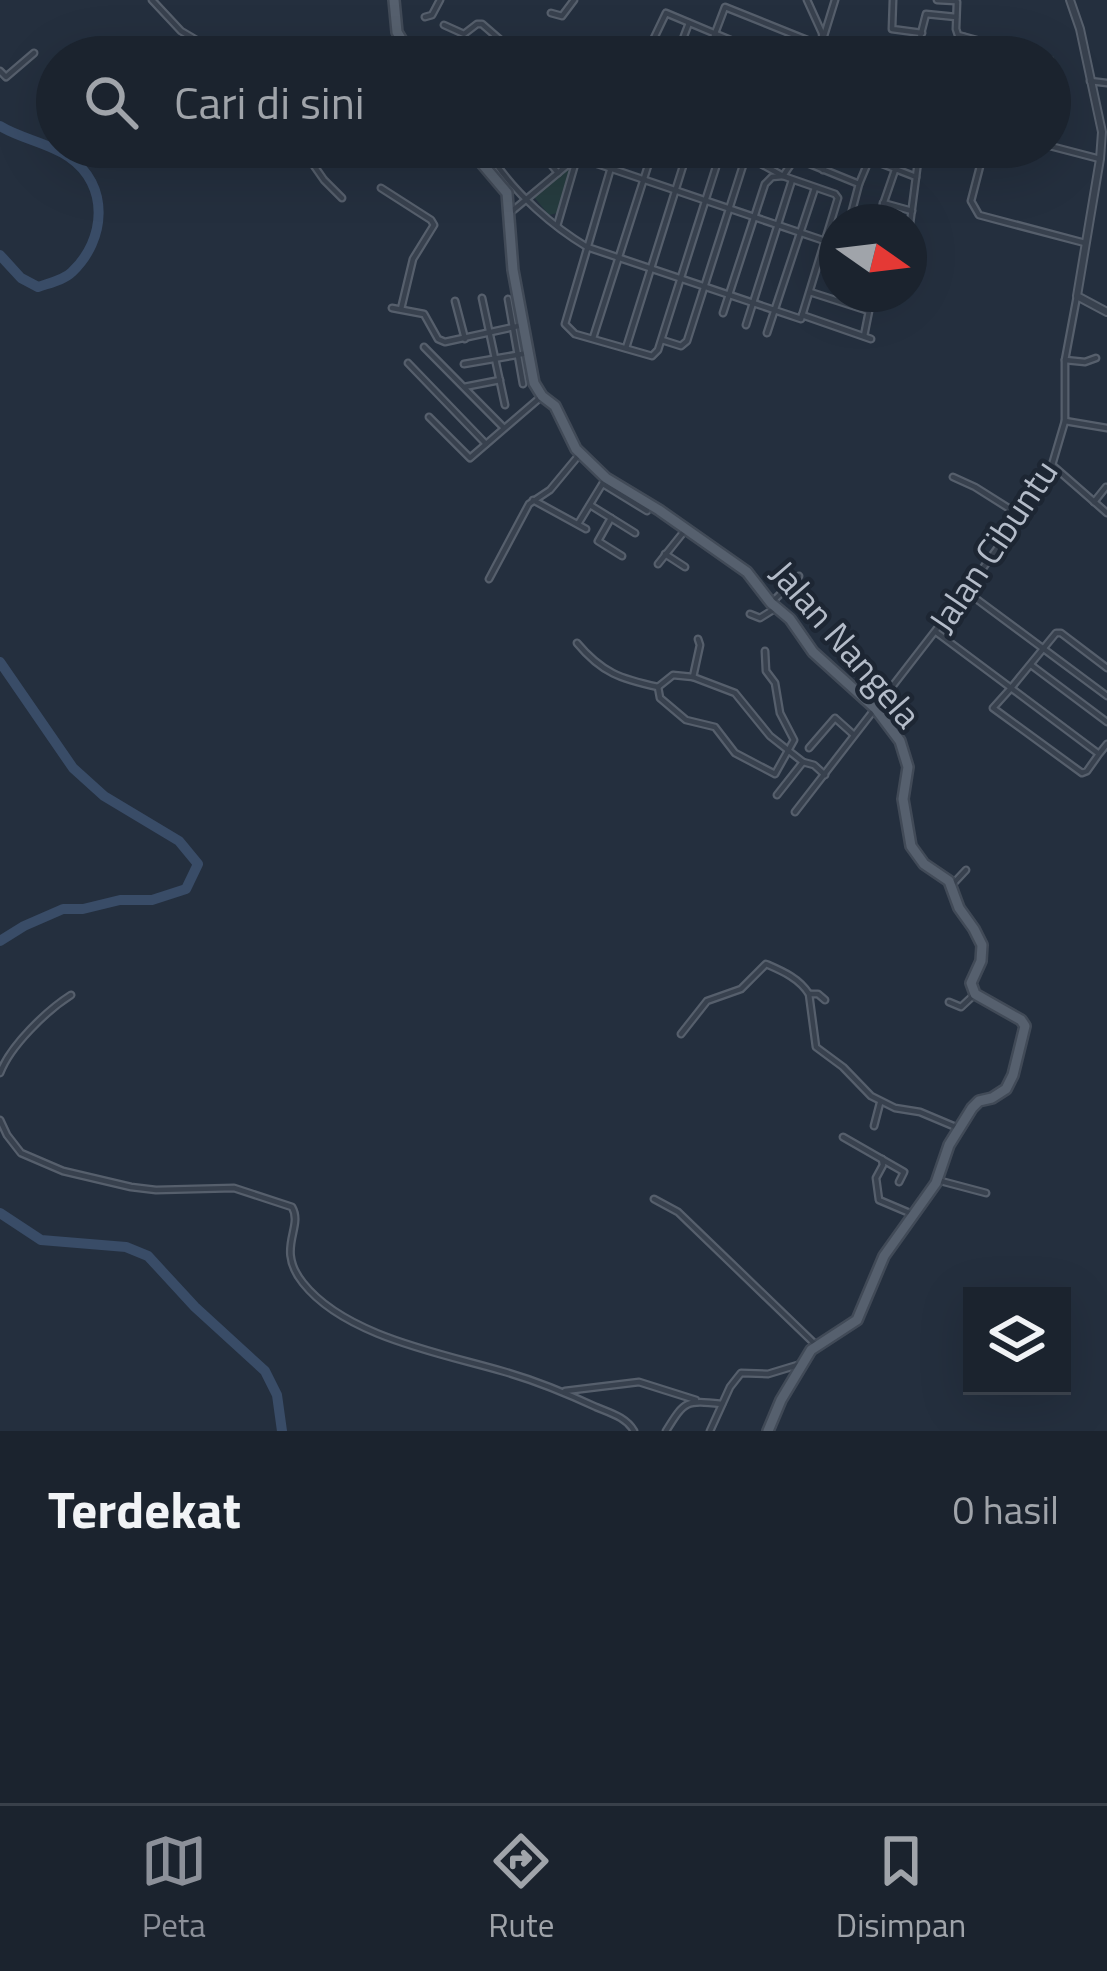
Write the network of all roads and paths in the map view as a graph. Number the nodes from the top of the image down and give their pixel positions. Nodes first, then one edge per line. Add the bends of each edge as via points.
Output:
1 (152, 0) edge
2 (394, 0) edge
3 (440, 0) edge
4 (574, 0) edge
5 (807, 0) edge
6 (835, 0) edge
7 (893, 0) edge
8 (937, 0) edge
9 (1070, 0) edge
10 (957, 1) edge
11 (551, 13) dead end
12 (956, 16) junction
13 (425, 17) dead end
14 (689, 23) junction
15 (444, 25) dead end
16 (715, 33) junction
17 (922, 33) junction
18 (190, 36) edge
19 (399, 36) edge
20 (496, 36) edge
21 (654, 36) edge
22 (684, 36) edge
23 (714, 36) edge
24 (722, 36) edge
25 (798, 36) edge
26 (823, 36) edge
27 (825, 36) edge
28 (921, 36) edge
29 (962, 36) edge
30 (34, 52) dead end
31 (0, 70) edge
32 (1090, 81) junction
33 (1107, 83) edge
34 (1104, 143) edge
35 (1071, 151) edge
36 (1100, 159) junction
37 (316, 168) edge
38 (486, 168) edge
39 (500, 168) edge
40 (555, 168) edge
41 (563, 168) edge
42 (574, 168) edge
43 (605, 168) edge
44 (648, 168) edge
45 (682, 168) edge
46 (716, 168) edge
47 (742, 168) edge
48 (770, 168) edge
49 (789, 168) edge
50 (819, 168) edge
51 (866, 168) edge
52 (890, 168) edge
53 (916, 168) edge
54 (979, 168) edge
55 (610, 170) junction
56 (824, 170) joint
57 (895, 170) junction
58 (558, 172) junction
59 (784, 175) junction
60 (916, 178) junction
61 (792, 180) junction
62 (644, 181) junction
63 (859, 184) junction
64 (381, 188) dead end
65 (815, 188) junction
66 (675, 190) junction
67 (507, 193) junction
68 (342, 198) dead end
69 (526, 200) junction
70 (706, 201) junction
71 (883, 203) joint
72 (837, 204) edge
73 (854, 204) edge
74 (887, 204) edge
75 (913, 204) edge
76 (730, 209) junction
77 (510, 213) junction
78 (755, 217) junction
79 (778, 224) junction
80 (556, 226) junction
81 (801, 232) junction
82 (819, 239) edge
83 (1085, 243) junction
84 (586, 247) junction
85 (619, 258) junction
86 (819, 261) edge
87 (650, 269) junction
88 (682, 280) junction
89 (706, 287) junction
90 (810, 292) junction
91 (728, 296) junction
92 (1077, 296) junction
93 (482, 298) dead end
94 (508, 299) dead end
95 (455, 301) dead end
96 (752, 305) junction
97 (392, 308) dead end
98 (401, 309) junction
99 (775, 312) junction
100 (1107, 312) edge
101 (723, 313) dead end
102 (802, 315) junction
103 (746, 325) dead end
104 (518, 327) junction
105 (490, 333) junction
106 (767, 333) dead end
107 (593, 338) junction
108 (465, 339) junction
109 (662, 340) junction
110 (424, 347) dead end
111 (626, 348) junction
112 (523, 354) junction
113 (1096, 358) dead end
114 (496, 360) junction
115 (1065, 360) junction
116 (408, 363) dead end
117 (464, 364) dead end
118 (500, 380) junction
119 (524, 384) dead end
120 (463, 387) junction
121 (542, 396) junction
122 (505, 405) dead end
123 (429, 417) dead end
124 (1065, 421) junction
125 (503, 428) junction
126 (1107, 428) edge
127 (486, 444) junction
128 (580, 454) junction
129 (1052, 465) junction
130 (953, 477) dead end
131 (604, 481) junction
132 (1106, 487) edge
133 (533, 500) junction
134 (1094, 502) junction
135 (590, 505) junction
136 (647, 511) dead end
137 (1107, 513) edge
138 (1021, 516) junction
139 (611, 518) junction
140 (578, 524) junction
141 (586, 529) dead end
142 (686, 529) junction
143 (635, 533) dead end
144 (665, 554) junction
145 (622, 556) dead end
146 (658, 564) dead end
147 (685, 567) dead end
148 (799, 576) dead end
149 (489, 579) dead end
150 (966, 592) junction
151 (773, 606) junction
152 (750, 614) dead end
153 (936, 632) junction
154 (698, 639) dead end
155 (577, 643) dead end
156 (1042, 648) junction
157 (765, 651) dead end
158 (1030, 665) junction
159 (1107, 668) edge
160 (693, 677) junction
161 (658, 687) junction
162 (1011, 688) junction
163 (1107, 696) edge
164 (876, 709) junction
165 (1107, 722) edge
166 (854, 736) junction
167 (809, 748) dead end
168 (788, 750) junction
169 (1104, 750) edge
170 (803, 762) junction
171 (825, 775) junction
172 (777, 795) dead end
173 (795, 812) dead end
174 (966, 869) dead end
175 (951, 886) junction
176 (809, 994) junction
177 (975, 994) junction
178 (71, 995) dead end
179 (826, 1000) dead end
180 (949, 1002) dead end
181 (681, 1034) dead end
182 (0, 1073) edge
183 (880, 1101) junction
184 (0, 1120) edge
185 (874, 1126) dead end
186 (958, 1128) junction
187 (843, 1137) dead end
188 (882, 1159) junction
189 (937, 1180) junction
190 (899, 1182) dead end
191 (986, 1192) dead end
192 (654, 1199) dead end
193 (913, 1215) junction
194 (816, 1345) junction
195 (801, 1364) junction
196 (560, 1391) junction
197 (696, 1400) junction
198 (722, 1404) junction
199 (634, 1431) edge
200 (666, 1431) edge
201 (710, 1431) edge
202 (768, 1431) edge

1 - 18 street
2 - 19 main road
3 - 13 street
4 - 11 street via 562,16
5 - 26 street
6 - 27 street
7 - 17 street via 892,29
8 - 10 street
9 - 32 street
10 - 12 street
12 - 17 street via 927,14
12 - 29 street
14 - 16 street
14 - 21 street via 664,14
14 - 22 street
15 - 20 street via 464,34 482,24
16 - 23 street
16 - 24 street
16 - 25 street via 725,7
17 - 28 street
30 - 31 street via 6,77
32 - 33 street
32 - 34 street
34 - 36 street
35 - 36 street
36 - 83 street
37 - 68 street
38 - 67 main road
39 - 69 street
40 - 58 street
41 - 58 street
42 - 80 street
43 - 55 street
44 - 62 street
45 - 66 street
46 - 70 street
47 - 76 street
48 - 59 street
49 - 59 street
50 - 56 street
51 - 63 street
52 - 57 street
53 - 60 street
54 - 83 street via 971,201 980,215
55 - 62 street
55 - 84 street
56 - 63 street
57 - 60 street
57 - 71 street
58 - 69 street
59 - 61 street
59 - 78 street via 768,178
60 - 75 street
61 - 65 street
61 - 79 street
62 - 66 street
62 - 85 street
63 - 73 street
64 - 98 street via 434,225 413,259
65 - 72 street via 835,194
65 - 81 street
66 - 70 street
66 - 87 street
67 - 69 street
67 - 77 main road, Jalan Nangela
69 - 77 street
69 - 80 street
70 - 76 street
70 - 88 street
71 - 74 street
76 - 78 street
76 - 89 street
77 - 104 main road, Jalan Nangela
78 - 79 street
78 - 91 street
79 - 81 street
79 - 96 street
80 - 84 street
81 - 82 street
81 - 99 street
83 - 92 street
84 - 85 street
84 - 107 street via 565,324
85 - 87 street
85 - 107 street
86 - 90 street
87 - 88 street
87 - 111 street
88 - 89 street
88 - 109 street
89 - 91 street
89 - 109 street via 685,344
90 - 102 street
90 - 102 street via 869,311 868,338
91 - 96 street
91 - 101 street
92 - 100 street
92 - 115 street, Jalan Cibuntu
93 - 105 street
94 - 104 street
95 - 108 street
96 - 99 street
96 - 103 street
97 - 98 street
98 - 108 street via 426,316 440,341
99 - 102 street
99 - 106 street
104 - 105 street
104 - 112 main road, Jalan Nangela
105 - 108 street
105 - 114 street
107 - 111 street
109 - 111 street via 654,356
110 - 120 street
112 - 114 street
112 - 119 street
112 - 121 main road, Jalan Nangela
113 - 115 street
114 - 117 street
114 - 118 street
115 - 124 street, Jalan Cibuntu
116 - 127 street
118 - 120 street
118 - 122 street
120 - 125 street
121 - 125 street
121 - 128 main road, Jalan Nangela
123 - 127 street via 468,458
124 - 126 street
124 - 129 street, Jalan Cibuntu
125 - 127 street
128 - 131 main road, Jalan Nangela
128 - 133 street
129 - 134 street
129 - 138 street, Jalan Cibuntu
130 - 138 street
131 - 135 street
131 - 136 street
131 - 142 main road, Jalan Nangela
132 - 134 street
133 - 140 street
133 - 149 street
134 - 137 street
135 - 139 street
135 - 140 street
138 - 150 street, Jalan Cibuntu
139 - 143 street
139 - 145 street via 598,542
140 - 141 street
142 - 144 street
142 - 151 main road, Jalan Nangela via 747,572
144 - 146 street
144 - 147 street
148 - 151 street
150 - 153 street, Jalan Cibuntu
150 - 156 street
151 - 152 street via 760,618
151 - 164 main road, Jalan Nangela
153 - 162 street
153 - 164 street, Jalan Cibuntu
154 - 160 street
155 - 161 street via 623,680
156 - 158 street
156 - 159 street via 1061,633
156 - 163 street
157 - 168 street via 794,738
158 - 162 street
158 - 165 street
160 - 161 street via 673,675
160 - 168 street via 735,693
161 - 168 street via 686,720 716,727 735,753 774,774
162 - 169 street
162 - 169 street via 993,708 1082,773
164 - 166 street, Jalan Cibuntu
164 - 175 main road, Jalan Nangela via 907,762 911,845
166 - 167 street via 835,718
166 - 171 street, Jalan Cibuntu
168 - 170 street
170 - 171 street
170 - 172 street
171 - 173 street, Jalan Cibuntu
174 - 175 street
175 - 177 main road, Jalan Nangela via 982,945
176 - 179 street
176 - 181 street via 766,964 741,989 707,1000
176 - 183 street via 817,1049
177 - 180 street via 961,1007
177 - 186 main road via 1026,1030 1006,1090 976,1103
178 - 182 street
183 - 185 street
183 - 186 street
184 - 196 street via 21,1153 63,1171 143,1188 234,1189 292,1207 290,1258 304,1285 337,1312 379,1334
186 - 189 main road
187 - 188 street
188 - 190 street via 904,1172
188 - 193 street via 879,1198
189 - 191 street
189 - 193 main road
192 - 194 street via 678,1212
193 - 194 main road via 856,1320
194 - 195 main road
195 - 198 street via 741,1373
195 - 202 main road
196 - 197 street via 640,1382
196 - 199 street
197 - 198 street
197 - 200 street
198 - 201 street

